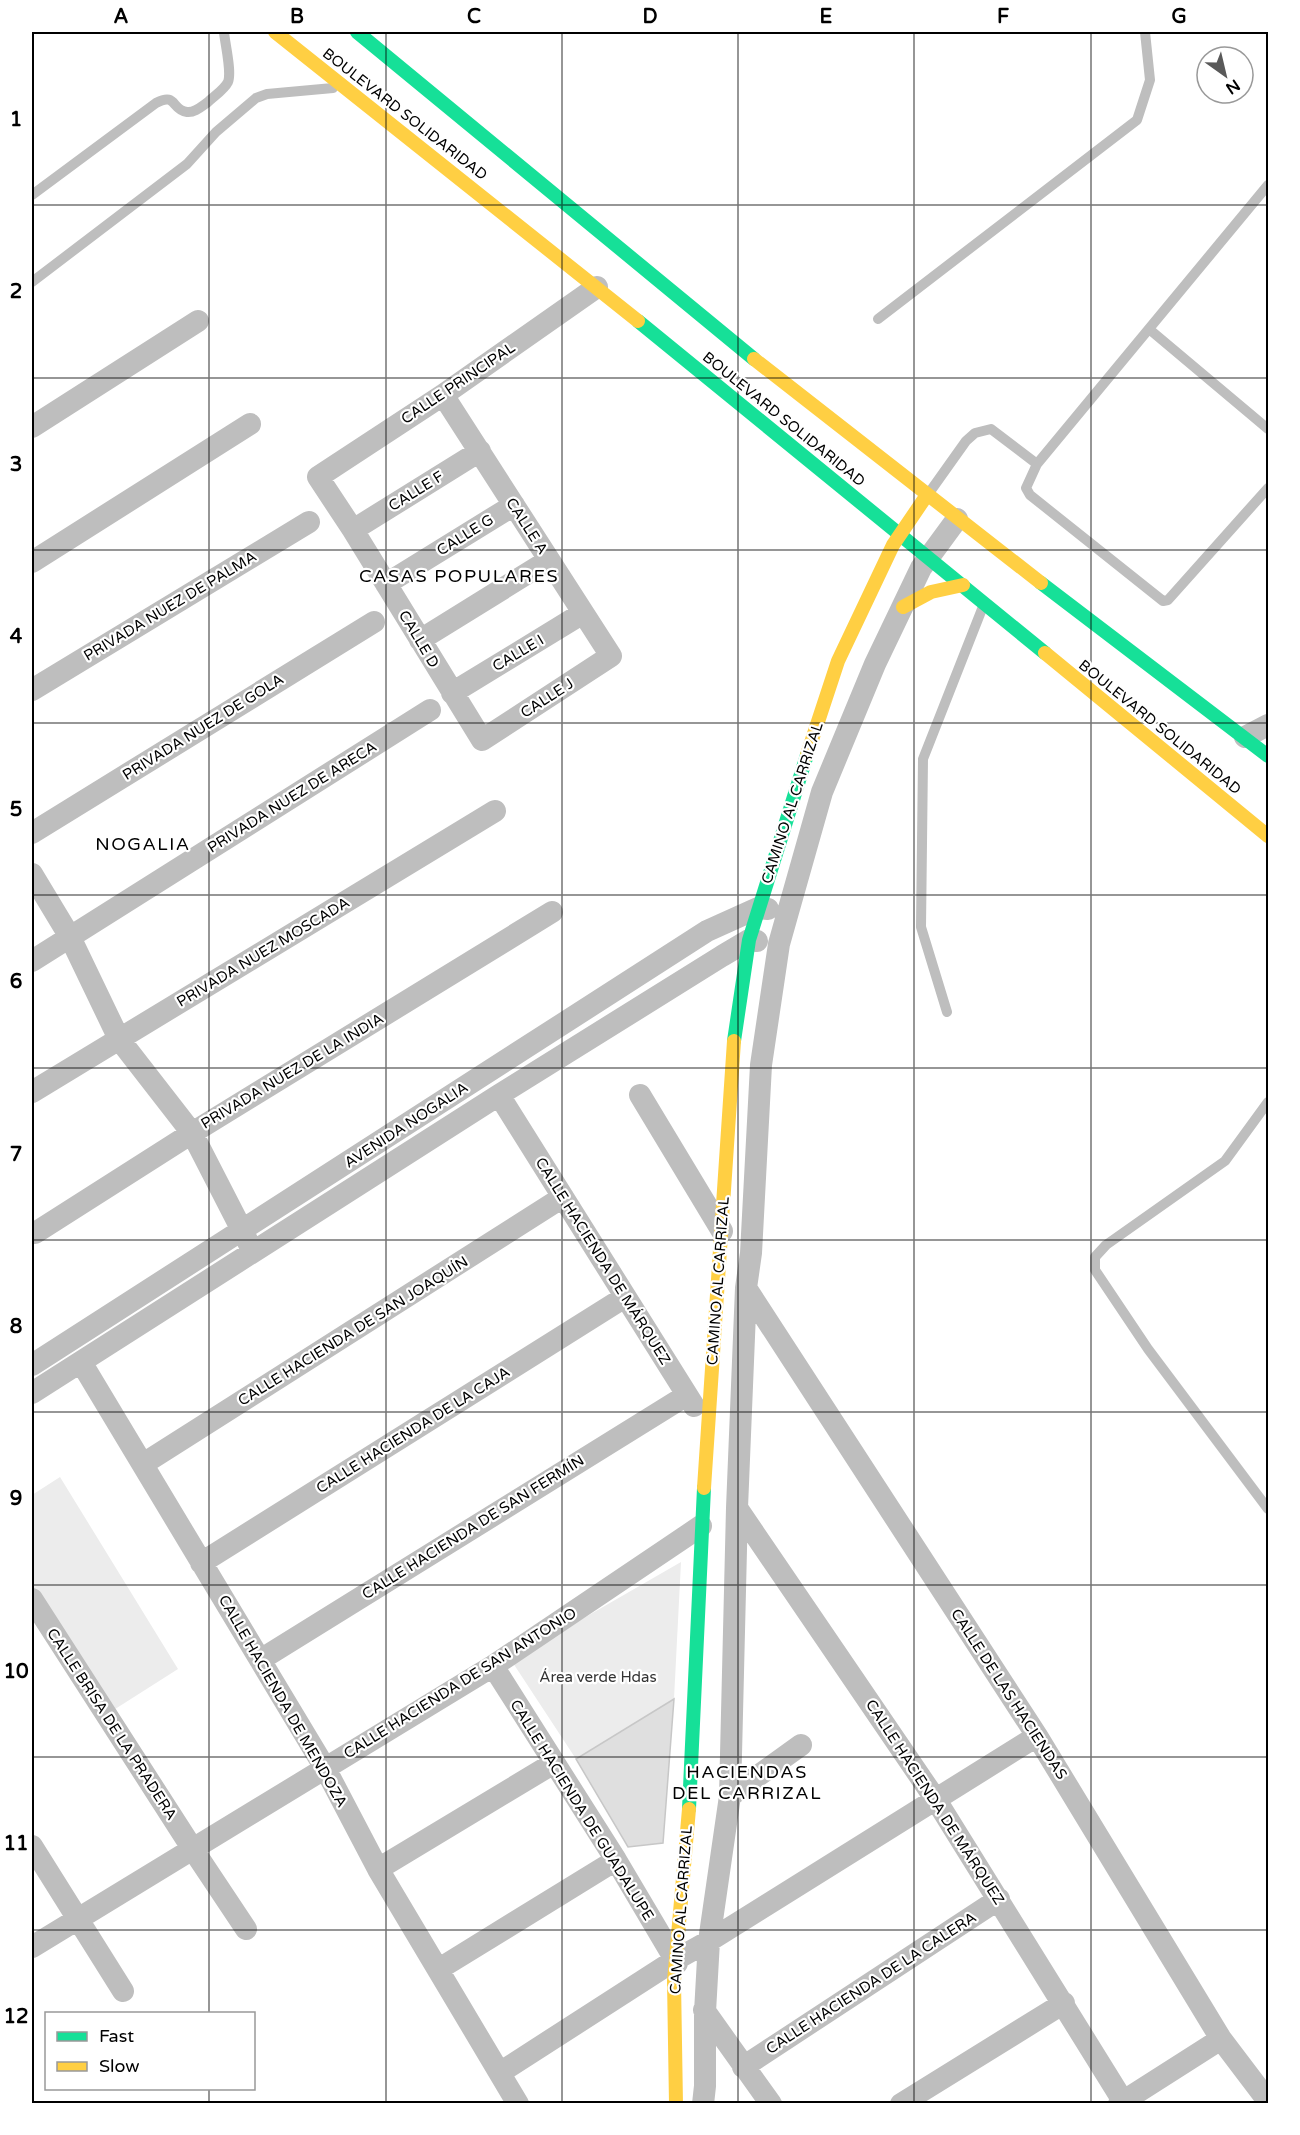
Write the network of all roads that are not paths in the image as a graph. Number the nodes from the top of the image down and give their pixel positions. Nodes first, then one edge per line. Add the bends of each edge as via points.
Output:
1 (224, 32) edge
2 (275, 32) edge
3 (357, 32) edge
4 (1145, 32) edge
5 (344, 86) junction
6 (1269, 185) edge
7 (32, 195) edge
8 (32, 282) edge
9 (597, 287) junction
10 (878, 319) dead end
11 (198, 321) dead end
12 (1149, 329) junction
13 (443, 394) junction
14 (250, 424) dead end
15 (32, 427) edge
16 (1269, 429) edge
17 (480, 451) junction
18 (1037, 464) junction
19 (318, 477) joint
20 (1269, 488) edge
21 (927, 495) junction
22 (514, 505) junction
23 (957, 519) junction
24 (309, 522) dead end
25 (353, 530) junction
26 (899, 534) junction
27 (928, 556) junction
28 (549, 560) junction
29 (32, 562) edge
30 (386, 584) junction
31 (963, 585) junction
32 (985, 603) junction
33 (903, 607) junction
34 (583, 613) junction
35 (374, 622) dead end
36 (420, 640) junction
37 (611, 656) joint
38 (32, 690) edge
39 (452, 693) junction
40 (430, 710) dead end
41 (1269, 725) edge
42 (1245, 737) junction
43 (482, 740) joint
44 (1269, 756) edge
45 (495, 811) dead end
46 (32, 833) edge
47 (1269, 836) edge
48 (32, 874) edge
49 (758, 908) junction
50 (552, 912) dead end
51 (788, 912) junction
52 (70, 937) junction
53 (749, 940) junction
54 (779, 944) junction
55 (32, 961) edge
56 (947, 1012) dead end
57 (119, 1039) junction
58 (32, 1092) edge
59 (499, 1095) junction
60 (639, 1095) dead end
61 (1269, 1102) edge
62 (192, 1133) junction
63 (563, 1197) junction
64 (241, 1231) junction
65 (722, 1231) junction
66 (35, 1233) dead end
67 (254, 1252) junction
68 (746, 1288) junction
69 (625, 1297) junction
70 (81, 1362) junction
71 (32, 1365) edge
72 (32, 1393) edge
73 (687, 1395) junction
74 (707, 1428) junction
75 (143, 1464) junction
76 (737, 1508) junction
77 (1269, 1509) edge
78 (701, 1526) junction
79 (201, 1563) junction
80 (736, 1582) junction
81 (698, 1584) junction
82 (32, 1599) edge
83 (260, 1660) junction
84 (493, 1666) junction
85 (1037, 1736) junction
86 (801, 1745) dead end
87 (554, 1763) junction
88 (325, 1768) junction
89 (730, 1796) junction
90 (936, 1800) junction
91 (32, 1846) edge
92 (192, 1848) junction
93 (616, 1860) junction
94 (378, 1869) junction
95 (999, 1899) junction
96 (77, 1919) junction
97 (246, 1929) dead end
98 (709, 1941) junction
99 (32, 1947) edge
100 (675, 1960) junction
101 (439, 1969) junction
102 (123, 1991) dead end
103 (1064, 2003) junction
104 (705, 2012) junction
105 (1221, 2039) junction
106 (743, 2067) junction
107 (501, 2072) junction
108 (1269, 2101) edge
109 (1121, 2102) edge
110 (518, 2103) edge
111 (676, 2103) edge
112 (703, 2103) edge
113 (771, 2103) edge
114 (901, 2103) edge

1 - 7 lane via 229,81 224,88 194,111 186,112 170,99 156,103
2 - 5 main road, BOULEVARD SOLIDARIDAD
3 - 21 main road, BOULEVARD SOLIDARIDAD via 756,361
4 - 10 lane via 1150,80 1137,120
5 - 8 lane via 256,98 216,132 187,164
5 - 9 main road, BOULEVARD SOLIDARIDAD
6 - 12 lane
9 - 13 street, CALLE PRINCIPAL
9 - 26 main road, BOULEVARD SOLIDARIDAD
11 - 15 street
12 - 16 lane
12 - 18 lane
13 - 17 street, CALLE A
13 - 19 street, CALLE PRINCIPAL
14 - 29 street
17 - 22 street, CALLE A
17 - 25 street, CALLE F
18 - 20 lane via 1026,488 1030,495 1163,601
18 - 21 lane via 991,429 975,433
19 - 25 street, CALLE D
21 - 23 main road, BOULEVARD SOLIDARIDAD
21 - 26 main road, CAMINO AL CARRIZAL
22 - 28 street, CALLE A
22 - 30 street, CALLE G
23 - 27 street, CAMINO AL CARRIZAL
23 - 42 main road, BOULEVARD SOLIDARIDAD
24 - 38 street, PRIVADA NUEZ DE PALMA
25 - 30 street, CALLE D
26 - 27 main road, BOULEVARD SOLIDARIDAD
26 - 49 main road, CAMINO AL CARRIZAL via 838,661
27 - 31 main road, BOULEVARD SOLIDARIDAD
27 - 33 street, CAMINO AL CARRIZAL
28 - 34 street, CALLE A
28 - 36 street
30 - 36 street, CALLE D
31 - 32 main road, BOULEVARD SOLIDARIDAD
31 - 33 main road via 941,587
32 - 47 main road, BOULEVARD SOLIDARIDAD
32 - 56 lane via 923,759 921,927
33 - 51 street, CAMINO AL CARRIZAL via 822,792
34 - 37 street, CALLE A
34 - 39 street, CALLE I
35 - 46 street, PRIVADA NUEZ DE GOLA
36 - 39 street, CALLE D
37 - 43 street, CALLE J
39 - 43 street, CALLE D
40 - 52 street, PRIVADA NUEZ DE ARECA
41 - 42 street
42 - 44 main road, BOULEVARD SOLIDARIDAD
45 - 57 street, PRIVADA NUEZ MOSCADA
48 - 52 street
49 - 51 street
49 - 53 main road, CAMINO AL CARRIZAL
49 - 64 street, AVENIDA NOGALIA via 707,931
50 - 62 street, PRIVADA NUEZ DE LA INDIA
51 - 54 street, CAMINO AL CARRIZAL
52 - 55 street, PRIVADA NUEZ DE ARECA
52 - 57 street
53 - 54 street
53 - 59 street, AVENIDA NOGALIA
53 - 65 main road, CAMINO AL CARRIZAL via 734,1033
54 - 68 street, CAMINO AL CARRIZAL via 761,1065
57 - 58 street, PRIVADA NUEZ MOSCADA
57 - 62 street
59 - 63 street, CALLE HACIENDA DE MÁRQUEZ
59 - 67 street, AVENIDA NOGALIA
60 - 65 street
61 - 77 lane via 1225,1161 1106,1245 1095,1257 1095,1270 1142,1340
62 - 64 street
62 - 66 street, PRIVADA NUEZ DE LA INDIA
63 - 69 street, CALLE HACIENDA DE MÁRQUEZ
63 - 75 street, CALLE HACIENDA DE SAN JOAQUÍN
64 - 67 street
64 - 71 street, AVENIDA NOGALIA
65 - 74 main road, CAMINO AL CARRIZAL
67 - 70 street, AVENIDA NOGALIA
68 - 76 street, CAMINO AL CARRIZAL
68 - 85 street, CALLE DE LAS HACIENDAS
69 - 73 street, CALLE HACIENDA DE MÁRQUEZ
69 - 79 street, CALLE HACIENDA DE LA CAJA
70 - 72 street, AVENIDA NOGALIA
70 - 75 street, CALLE HACIENDA DE MENDOZA
73 - 74 street, CALLE HACIENDA DE MÁRQUEZ
73 - 83 street, CALLE HACIENDA DE SAN FERMÍN
74 - 78 main road, CAMINO AL CARRIZAL
75 - 79 street, CALLE HACIENDA DE MENDOZA
76 - 80 street, CAMINO AL CARRIZAL
76 - 90 street, CALLE HACIENDA DE MÁRQUEZ
78 - 81 main road, CAMINO AL CARRIZAL
78 - 84 street, CALLE HACIENDA DE SAN ANTONIO
79 - 83 street, CALLE HACIENDA DE MENDOZA
80 - 81 street
80 - 89 street, CAMINO AL CARRIZAL
81 - 100 main road, CAMINO AL CARRIZAL via 688,1829
82 - 92 street, CALLE BRISA DE LA PRADERA
83 - 88 street, CALLE HACIENDA DE MENDOZA
84 - 87 street, CALLE HACIENDA DE GUADALUPE
84 - 88 street, CALLE HACIENDA DE SAN ANTONIO
85 - 90 street
85 - 105 street, CALLE DE LAS HACIENDAS
86 - 89 street
87 - 93 street, CALLE HACIENDA DE GUADALUPE
87 - 94 street
88 - 92 street, CALLE HACIENDA DE SAN ANTONIO
88 - 94 street, CALLE HACIENDA DE MENDOZA
89 - 98 street, CAMINO AL CARRIZAL
90 - 95 street, CALLE HACIENDA DE MÁRQUEZ
90 - 98 street
91 - 96 street
92 - 96 street, CALLE HACIENDA DE SAN ANTONIO
92 - 97 street, CALLE BRISA DE LA PRADERA
93 - 100 street, CALLE HACIENDA DE GUADALUPE
93 - 101 street
94 - 101 street, CALLE HACIENDA DE MENDOZA
95 - 103 street, CALLE HACIENDA DE MÁRQUEZ
95 - 106 street, CALLE HACIENDA DE LA CALERA
96 - 99 street, CALLE HACIENDA DE SAN ANTONIO
96 - 102 street
98 - 100 street
98 - 104 street, CAMINO AL CARRIZAL
100 - 104 street, CALLE HACIENDA DE GUADALUPE
100 - 107 street
100 - 111 main road, CAMINO AL CARRIZAL
101 - 107 street, CALLE HACIENDA DE MENDOZA
103 - 109 street, CALLE HACIENDA DE MÁRQUEZ
103 - 114 street
104 - 106 street, CALLE HACIENDA DE GUADALUPE
104 - 112 street, CAMINO AL CARRIZAL
105 - 108 street, CALLE DE LAS HACIENDAS
105 - 109 street
106 - 113 street, CALLE HACIENDA DE GUADALUPE
107 - 110 street, CALLE HACIENDA DE MENDOZA

